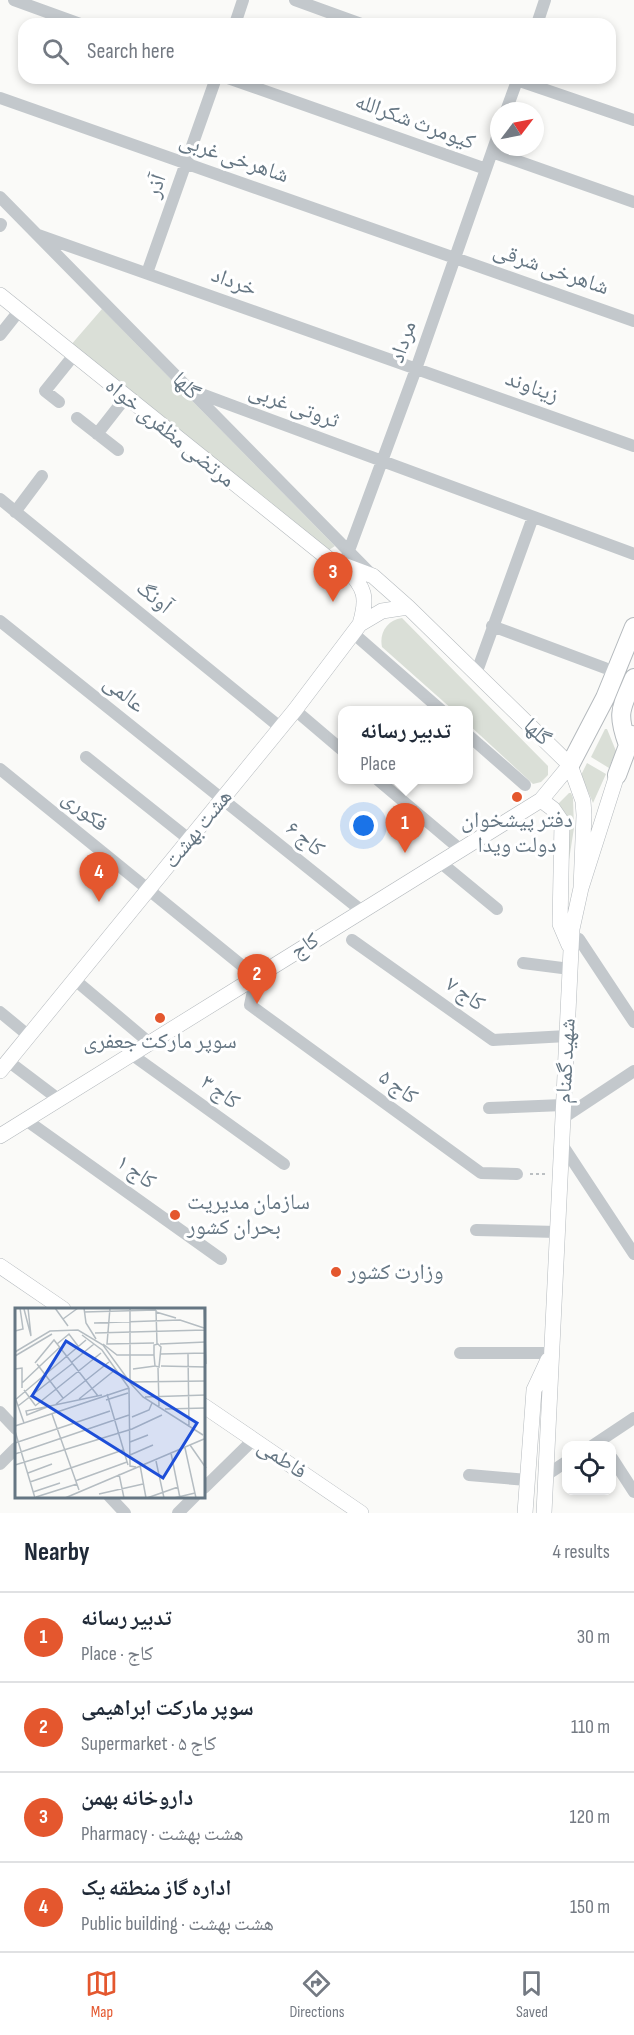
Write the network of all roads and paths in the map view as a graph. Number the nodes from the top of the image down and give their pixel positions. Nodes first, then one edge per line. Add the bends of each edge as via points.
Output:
1 (14, 0) edge
2 (243, 0) edge
3 (295, 0) edge
4 (545, 0) edge
5 (64, 18) edge
6 (237, 18) edge
7 (344, 18) edge
8 (539, 18) edge
9 (214, 84) edge
10 (245, 84) edge
11 (514, 84) edge
12 (530, 84) edge
13 (0, 99) edge
14 (509, 102) edge
15 (634, 120) edge
16 (491, 156) edge
17 (503, 156) edge
18 (186, 164) junction
19 (486, 170) junction
20 (0, 197) edge
21 (634, 202) edge
22 (38, 235) junction
23 (455, 258) junction
24 (147, 273) junction
25 (0, 295) edge
26 (19, 310) junction
27 (634, 321) edge
28 (0, 335) edge
29 (74, 356) junction
30 (416, 369) junction
31 (190, 390) junction
32 (126, 397) junction
33 (59, 402) dead end
34 (77, 418) dead end
35 (97, 434) junction
36 (634, 446) edge
37 (118, 450) dead end
38 (383, 461) junction
39 (42, 477) dead end
40 (0, 499) edge
41 (15, 512) junction
42 (533, 517) junction
43 (349, 550) junction
44 (634, 554) edge
45 (344, 566) junction
46 (373, 576) junction
47 (408, 607) junction
48 (0, 621) edge
49 (492, 626) junction
50 (634, 627) edge
51 (356, 628) junction
52 (605, 668) dead end
53 (476, 674) junction
54 (634, 678) edge
55 (436, 706) edge
56 (295, 710) junction
57 (281, 728) junction
58 (473, 739) edge
59 (633, 743) edge
60 (338, 747) edge
61 (86, 757) dead end
62 (570, 765) junction
63 (0, 768) edge
64 (616, 775) joint
65 (383, 784) edge
66 (525, 785) dead end
67 (222, 799) junction
68 (541, 800) junction
69 (190, 840) junction
70 (461, 850) junction
71 (440, 862) junction
72 (581, 888) junction
73 (148, 890) junction
74 (497, 909) dead end
75 (362, 911) junction
76 (352, 940) dead end
77 (575, 945) junction
78 (524, 963) dead end
79 (570, 969) junction
80 (256, 976) junction
81 (75, 980) junction
82 (0, 1012) edge
83 (634, 1022) edge
84 (29, 1036) junction
85 (567, 1036) junction
86 (145, 1039) dead end
87 (131, 1054) junction
88 (4, 1066) edge
89 (634, 1071) edge
90 (53, 1095) dead end
91 (489, 1108) dead end
92 (563, 1112) junction
93 (26, 1120) junction
94 (0, 1136) edge
95 (561, 1143) junction
96 (284, 1164) dead end
97 (517, 1174) joint
98 (560, 1174) junction
99 (476, 1230) dead end
100 (557, 1232) junction
101 (634, 1254) edge
102 (221, 1259) dead end
103 (0, 1266) edge
104 (62, 1308) edge
105 (460, 1353) dead end
106 (551, 1353) junction
107 (206, 1407) edge
108 (0, 1412) edge
109 (634, 1418) edge
110 (15, 1428) edge
111 (253, 1440) junction
112 (602, 1441) edge
113 (15, 1449) edge
114 (0, 1464) edge
115 (616, 1464) edge
116 (562, 1465) edge
117 (470, 1475) dead end
118 (545, 1476) junction
119 (527, 1480) junction
120 (206, 1486) edge
121 (634, 1492) edge
122 (110, 1498) edge
123 (194, 1498) edge
124 (125, 1513) edge
125 (178, 1513) edge
126 (360, 1513) edge
127 (525, 1513) edge
128 (544, 1513) edge

1 - 5 street
2 - 6 street
3 - 7 street
4 - 8 street
9 - 18 street, آذر
10 - 19 street, کیومرث شکرالله
11 - 14 street
12 - 15 street
13 - 18 street, شاهرخی غربی
16 - 19 street, مرداد
17 - 21 street
18 - 23 street, شاهرخی غربی
18 - 24 street, آذر
19 - 23 street, مرداد
20 - 22 street, گلها
22 - 24 street, خرداد
22 - 31 street, گلها
23 - 27 street, شاهرخی شرقی
23 - 30 street, مرداد
24 - 30 street, خرداد
25 - 26 main road, مرتضی مظفری خواه
26 - 28 street
26 - 29 main road, مرتضی مظفری خواه
29 - 32 main road, مرتضی مظفری خواه
29 - 33 street via 45,392
30 - 36 street, زیناوند
30 - 38 street, مرداد
31 - 38 street, ثروتی غربی
31 - 43 street, گلها
32 - 35 street
32 - 45 main road, مرتضی مظفری خواه via 330,560
34 - 35 street
35 - 37 street
38 - 42 street, ثروتی غربی
38 - 43 street, مرداد
39 - 41 street
40 - 41 street, آونگ
41 - 57 street, آونگ
42 - 44 street, ثروتی غربی
42 - 49 street
43 - 45 street, مرداد
43 - 46 street, گلها
45 - 46 main road, گلها
45 - 51 main road via 360,582 365,601
46 - 47 main road, گلها
47 - 51 main road, هشت بهشت via 382,611
47 - 53 main road, گلها
48 - 67 street, عالمی
49 - 52 street
49 - 53 street
50 - 62 highway via 605,698
51 - 55 street
51 - 56 main road, هشت بهشت
53 - 62 main road, گلها
54 - 59 highway via 620,717
56 - 57 main road, هشت بهشت
56 - 60 street
57 - 67 main road, هشت بهشت
58 - 66 street
59 - 64 highway
61 - 69 street
62 - 68 main road, کاج
62 - 72 main road via 583,801
63 - 73 street, فکوری
64 - 72 main road, شهید گمنام
65 - 70 street
67 - 69 main road, هشت بهشت
67 - 75 street, کاج ۶
68 - 70 main road, کاج
68 - 77 main road via 562,822 560,924
69 - 73 main road, هشت بهشت
70 - 71 main road, کاج
71 - 74 street
71 - 75 main road, کاج
72 - 77 main road, شهید گمنام via 572,929
73 - 80 street, فکوری
73 - 81 main road, هشت بهشت
75 - 80 main road, کاج
76 - 85 street, کاج ۷ via 493,1040
77 - 79 main road, شهید گمنام
77 - 83 street
78 - 79 street
79 - 85 main road, شهید گمنام
80 - 87 main road, کاج
80 - 97 street, کاج ۵ via 250,1005 481,1173
81 - 84 main road, هشت بهشت
81 - 86 street
82 - 84 street
84 - 88 main road, هشت بهشت
85 - 92 main road, شهید گمنام
87 - 93 main road, کاج
87 - 96 street, کاج ۳
88 - 90 street
89 - 92 street
91 - 92 street
92 - 95 main road, شهید گمنام
93 - 94 main road, کاج
93 - 102 street, کاج ۱
95 - 98 main road, شهید گمنام
95 - 101 street
97 - 98 path
98 - 100 main road, شهید گمنام
99 - 100 street
100 - 106 main road, شهید گمنام
103 - 104 main road
105 - 106 street
106 - 118 main road, شهید گمنام
106 - 119 main road, شهید گمنام via 534,1390
107 - 111 main road, فاطمی
108 - 110 street
109 - 112 street
111 - 120 street
111 - 126 main road, فاطمی
113 - 114 street
115 - 121 street
116 - 118 street
117 - 119 street
118 - 128 main road, شهید گمنام
119 - 127 main road, شهید گمنام
122 - 124 street
123 - 125 street

